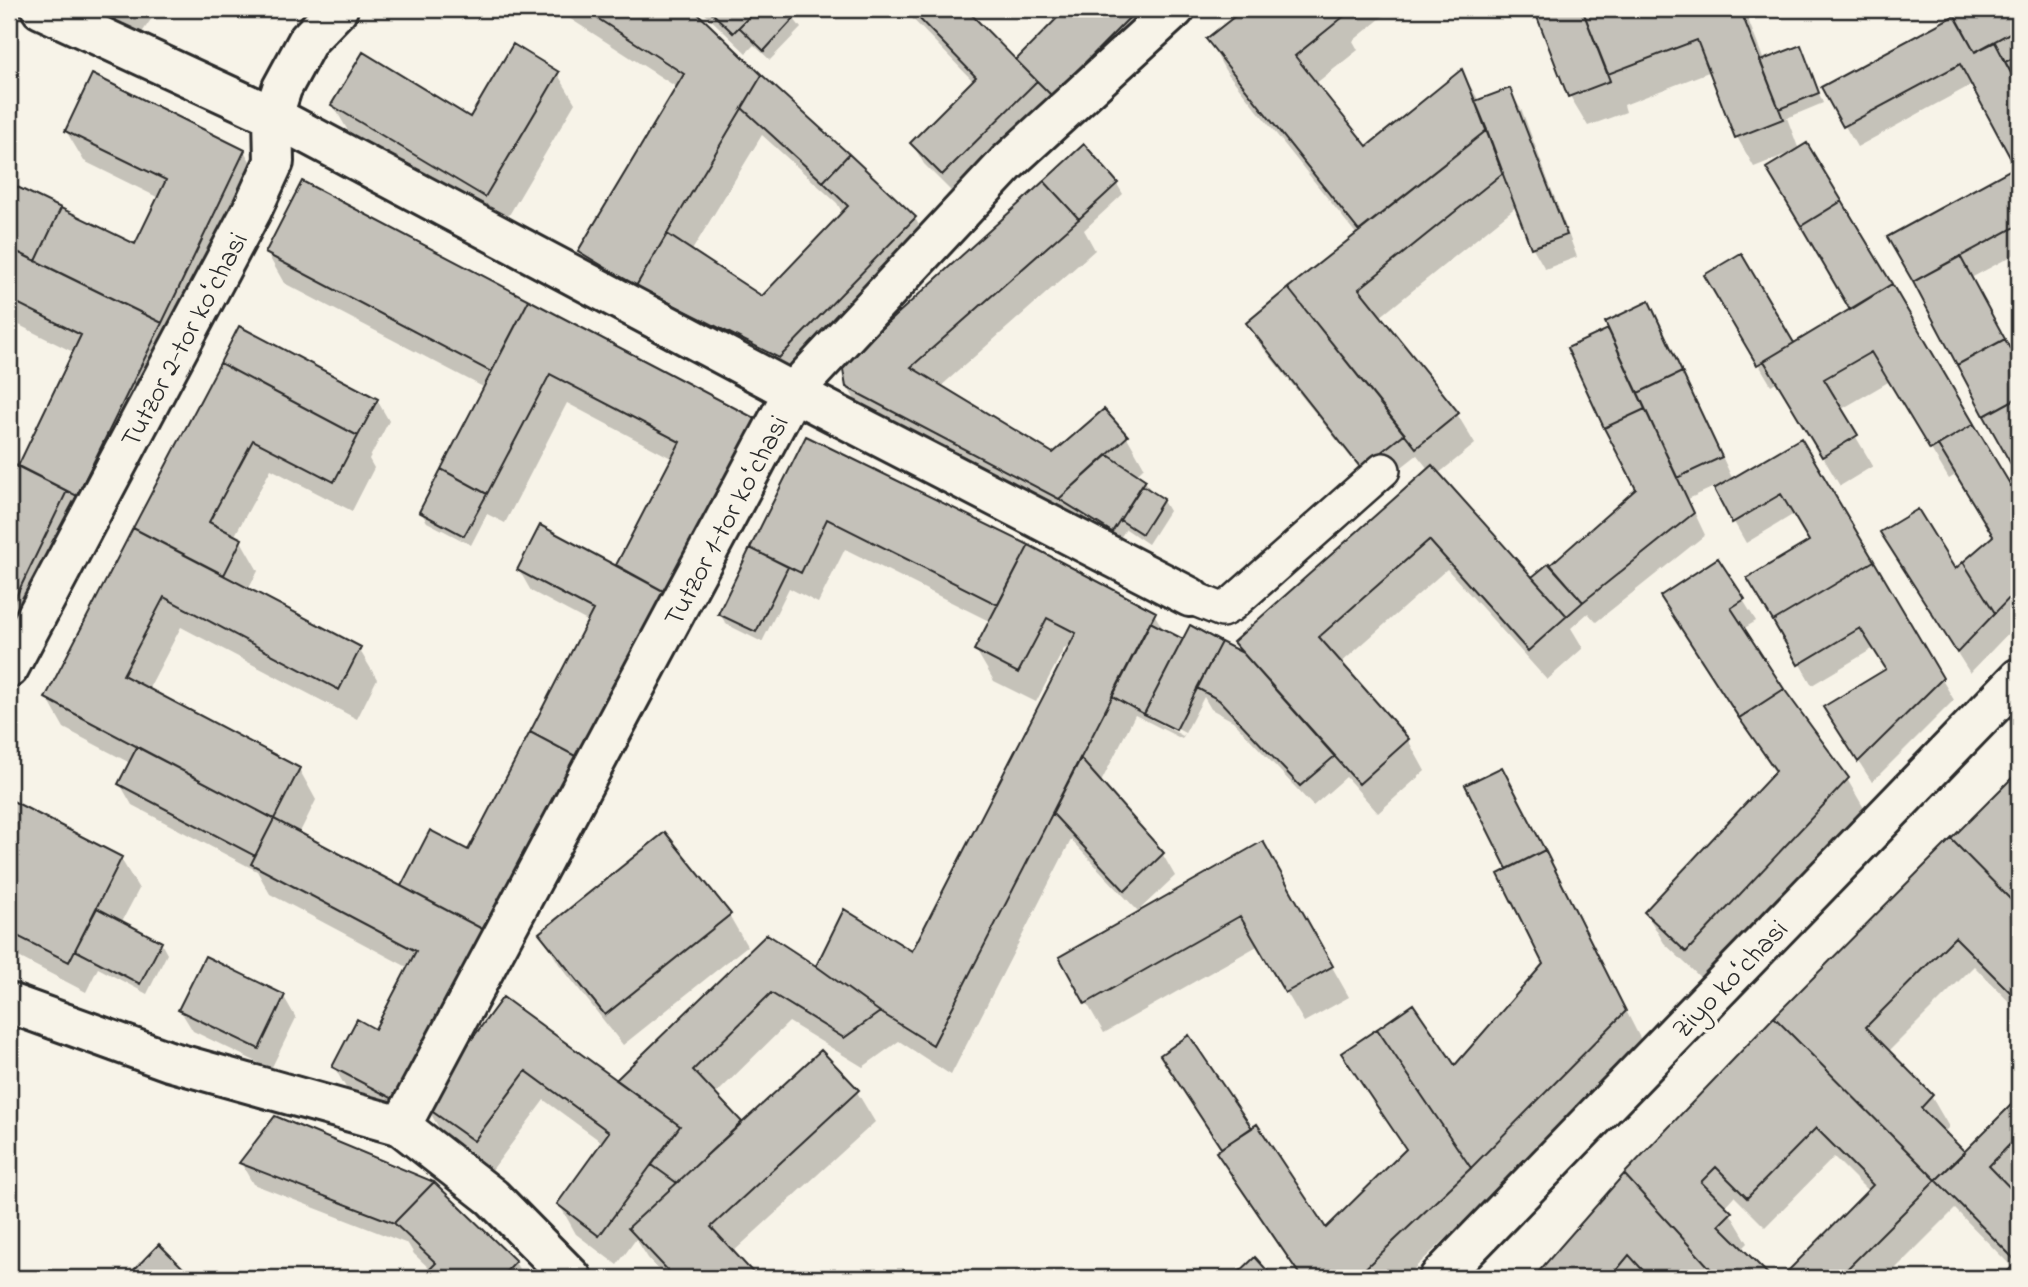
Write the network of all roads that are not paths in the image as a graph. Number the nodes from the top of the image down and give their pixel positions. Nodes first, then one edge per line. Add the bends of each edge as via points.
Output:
1 (41, 9) edge
2 (338, 9) edge
3 (1175, 9) edge
4 (273, 116) junction
5 (793, 392) junction
6 (1383, 470) dead end
7 (1189, 597) joint
8 (9, 668) edge
9 (2019, 678) edge
10 (9, 1003) edge
11 (401, 1126) junction
12 (558, 1273) edge
13 (1439, 1278) edge

1 - 4 street
2 - 4 street, Tutzor 2-tor koʻchasi via 308,40 282,88
3 - 5 street, Tutzor 1-tor koʻchasi via 1007,163
4 - 5 street
4 - 8 street, Tutzor 2-tor koʻchasi via 274,163 252,210
5 - 7 street
5 - 11 street, Tutzor 1-tor koʻchasi
6 - 7 lane via 1231,605 1222,610
9 - 13 street, Ziyo koʻchasi
10 - 11 street via 169,1061
11 - 12 street via 492,1197

